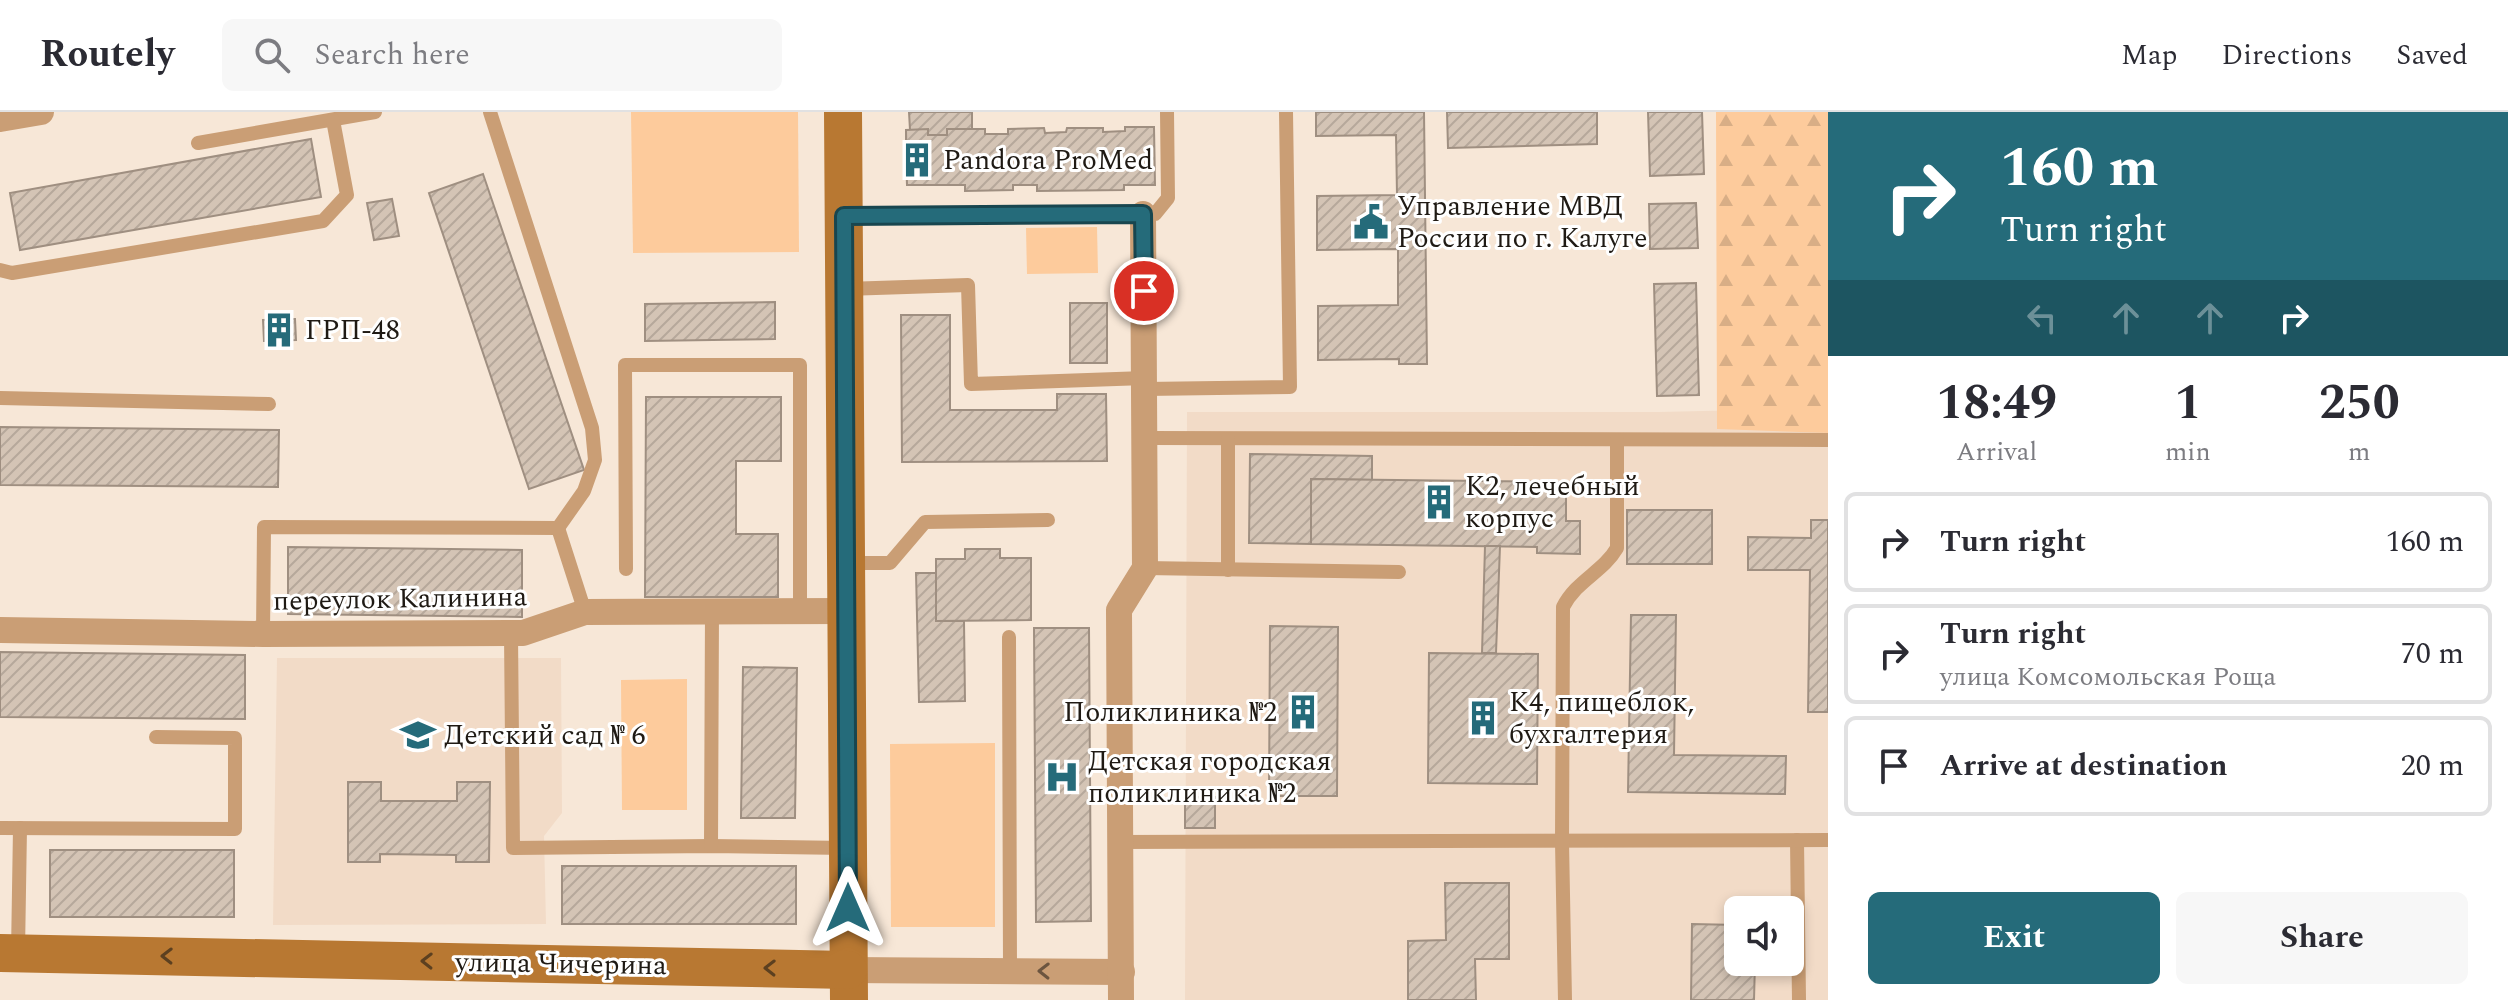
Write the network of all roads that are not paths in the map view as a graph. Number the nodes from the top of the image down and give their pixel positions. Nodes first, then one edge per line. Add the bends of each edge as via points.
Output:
1 (41, 112) edge
2 (375, 112) edge
3 (490, 112) edge
4 (843, 112) edge
5 (1167, 112) edge
6 (1286, 112) edge
7 (0, 119) edge
8 (333, 120) junction
9 (198, 143) dead end
10 (1143, 214) junction
11 (844, 216) junction
12 (0, 270) edge
13 (845, 289) junction
14 (1145, 384) junction
15 (0, 398) edge
16 (269, 404) dead end
17 (1146, 438) junction
18 (1228, 439) junction
19 (1617, 440) junction
20 (1828, 440) edge
21 (1048, 520) dead end
22 (558, 528) junction
23 (846, 563) junction
24 (1145, 568) junction
25 (626, 569) dead end
26 (1228, 570) junction
27 (1399, 572) dead end
28 (800, 610) junction
29 (712, 611) junction
30 (847, 611) junction
31 (585, 612) junction
32 (0, 630) edge
33 (263, 634) junction
34 (511, 634) junction
35 (1009, 637) dead end
36 (156, 737) dead end
37 (0, 828) edge
38 (20, 828) junction
39 (1797, 840) junction
40 (1828, 840) edge
41 (1118, 842) junction
42 (1562, 842) junction
43 (711, 846) junction
44 (848, 848) junction
45 (9, 953) edge
46 (1010, 970) junction
47 (1122, 972) junction
48 (848, 985) edge
49 (1121, 1000) edge
50 (1565, 1000) edge
51 (1799, 1000) edge

1 - 7 street
2 - 8 lane
3 - 22 lane via 592,428 595,460 584,491
4 - 11 street
5 - 10 lane via 1168,198 1155,214
6 - 14 lane via 1290,387
8 - 9 lane
8 - 12 lane via 347,195 323,221 12,273
10 - 11 lane
10 - 14 street
11 - 13 street
13 - 14 lane via 968,285 971,384
13 - 23 street
14 - 17 street
15 - 16 lane
17 - 18 lane
17 - 24 street
18 - 19 lane
18 - 26 lane
19 - 20 lane
19 - 42 lane via 1617,548 1571,592 1563,607
21 - 23 lane via 925,522 890,563
22 - 31 lane
22 - 33 lane via 264,527
23 - 30 street
24 - 26 lane
24 - 41 street via 1119,610
25 - 28 lane via 625,365 800,365
26 - 27 lane
28 - 29 street, переулок Калинина
28 - 30 street, переулок Калинина
29 - 31 street, переулок Калинина
29 - 43 lane
30 - 44 street
31 - 34 street, переулок Калинина
32 - 33 street, переулок Калинина
33 - 34 street, переулок Калинина
34 - 43 lane via 513,848
35 - 46 lane
36 - 38 lane via 235,738 235,829
37 - 38 lane
38 - 45 lane
39 - 40 lane
39 - 42 lane
39 - 51 lane
41 - 42 lane
41 - 47 street
42 - 50 lane
43 - 44 lane
44 - 48 street
48 -> 45 street, улица Чичерина
47 -> 46 street, улица Чичерина
46 - 48 street, улица Чичерина
47 - 49 street

